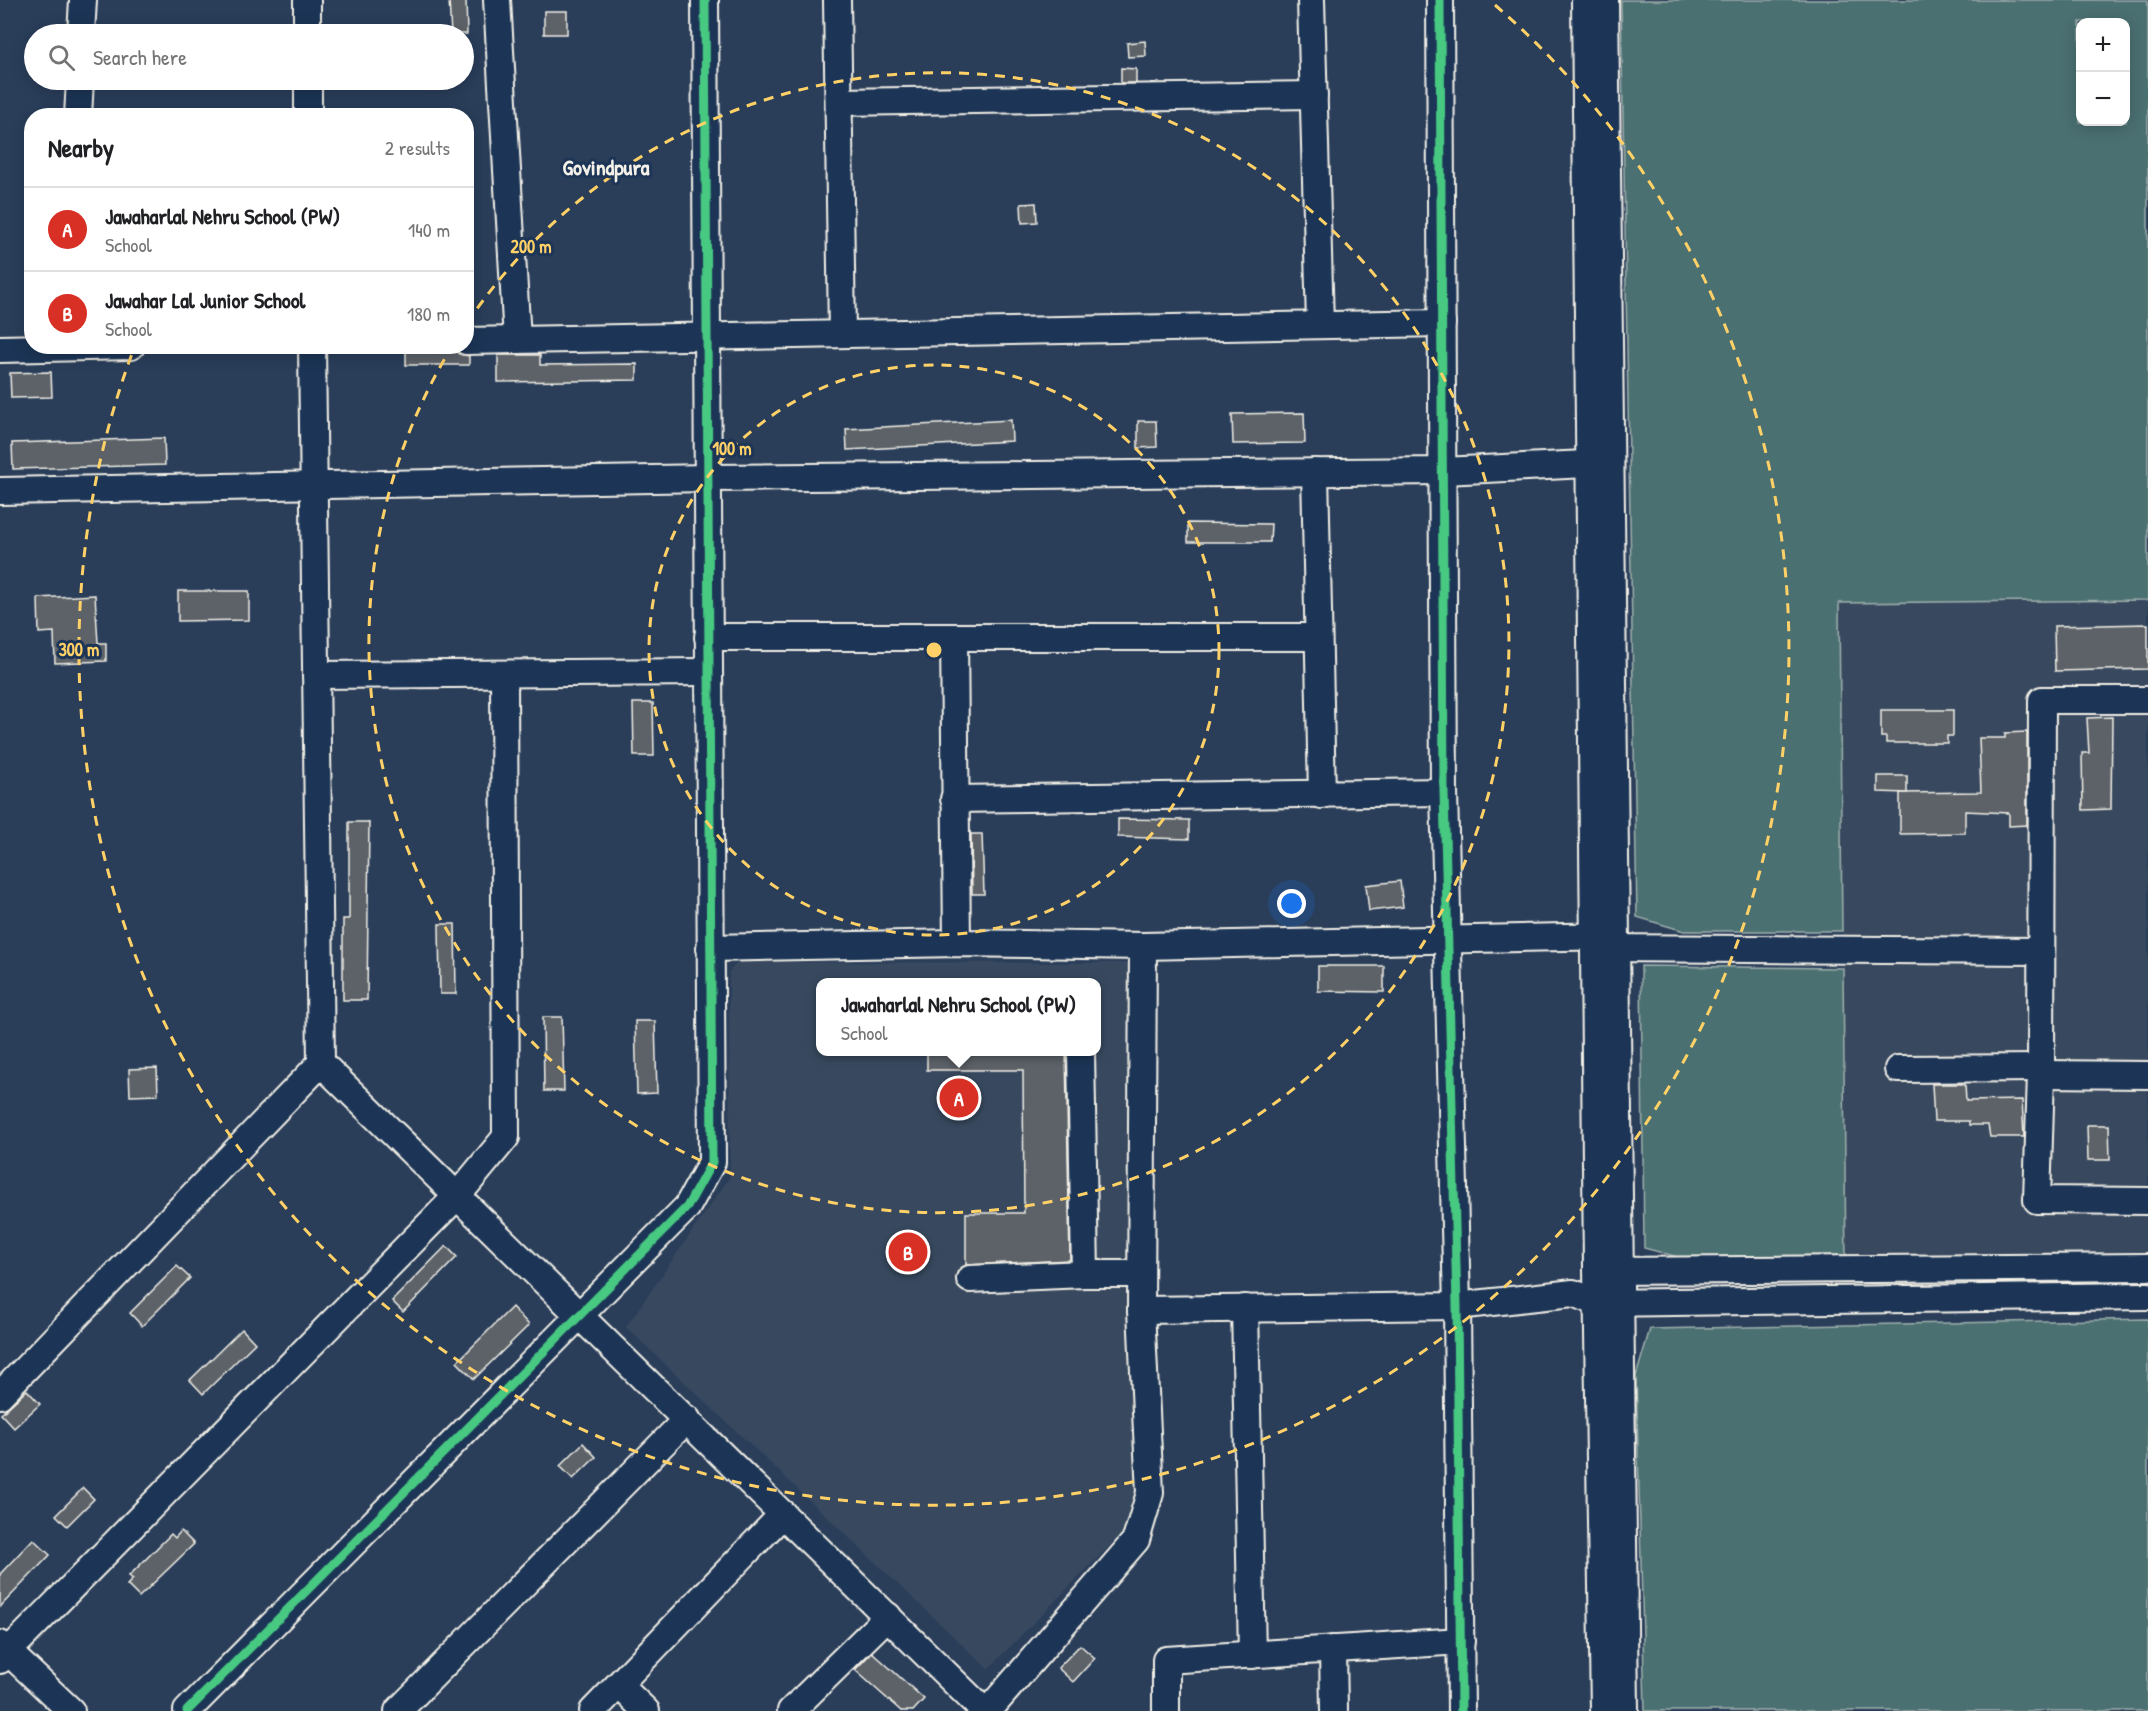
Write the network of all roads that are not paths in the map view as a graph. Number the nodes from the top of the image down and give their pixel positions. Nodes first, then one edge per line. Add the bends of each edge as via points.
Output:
1 (83, 0) edge
2 (307, 0) edge
3 (497, 0) edge
4 (705, 0) edge
5 (837, 0) edge
6 (1311, 0) edge
7 (1440, 0) edge
8 (1585, 0) edge
9 (1605, 0) edge
10 (82, 24) edge
11 (307, 24) edge
12 (79, 90) edge
13 (308, 90) edge
14 (1314, 95) junction
15 (839, 102) junction
16 (78, 108) edge
17 (308, 108) edge
18 (1442, 322) junction
19 (1320, 324) junction
20 (842, 334) junction
21 (707, 336) junction
22 (517, 340) junction
23 (474, 341) edge
24 (24, 348) edge
25 (0, 349) edge
26 (312, 354) edge
27 (1600, 463) junction
28 (1443, 471) junction
29 (1315, 472) junction
30 (708, 478) junction
31 (314, 485) junction
32 (0, 490) edge
33 (708, 637) junction
34 (954, 637) junction
35 (1317, 637) junction
36 (709, 672) junction
37 (316, 675) junction
38 (504, 675) junction
39 (2148, 700) edge
40 (1444, 792) junction
41 (1322, 795) junction
42 (954, 799) junction
43 (1449, 938) junction
44 (1605, 942) junction
45 (957, 943) junction
46 (1143, 946) junction
47 (711, 948) junction
48 (2040, 951) junction
49 (1081, 1056) edge
50 (321, 1063) junction
51 (1898, 1069) dead end
52 (2041, 1071) junction
53 (2148, 1075) edge
54 (458, 1196) junction
55 (2148, 1201) edge
56 (2148, 1267) edge
57 (1609, 1271) junction
58 (1085, 1274) junction
59 (1141, 1274) junction
60 (970, 1279) dead end
61 (1573, 1293) junction
62 (2148, 1296) edge
63 (1610, 1302) junction
64 (1457, 1306) junction
65 (1245, 1308) junction
66 (1141, 1310) junction
67 (581, 1315) junction
68 (0, 1395) edge
69 (687, 1419) junction
70 (783, 1514) junction
71 (888, 1616) junction
72 (1461, 1641) junction
73 (1333, 1649) junction
74 (3, 1652) edge
75 (1252, 1654) junction
76 (619, 1685) junction
77 (71, 1711) edge
78 (187, 1711) edge
79 (398, 1711) edge
80 (593, 1711) edge
81 (646, 1711) edge
82 (791, 1711) edge
83 (986, 1711) edge
84 (1166, 1711) edge
85 (1334, 1711) edge
86 (1461, 1711) edge
87 (1604, 1711) edge
88 (1624, 1711) edge

1 - 10 street
2 - 11 street
3 - 22 street
4 - 21 street
5 - 15 street
6 - 14 street
7 - 18 street
8 - 27 street
9 - 27 street
12 - 16 street
13 - 17 street
14 - 15 street
14 - 19 street
15 - 20 street
18 - 19 street
18 - 28 street
19 - 20 street
20 - 21 street
21 - 22 street
21 - 30 street
22 - 23 street
24 - 25 street
26 - 31 street
27 - 28 street
27 - 44 street
28 - 29 street
28 - 40 street
29 - 30 street
29 - 35 street
30 - 31 street
30 - 33 street
31 - 32 street
31 - 37 street
33 - 34 street
33 - 36 street
34 - 35 street
34 - 42 street
35 - 41 street
36 - 38 street
36 - 47 street
37 - 38 street
37 - 50 street
38 - 54 street via 506,1137
39 - 48 street via 2042,700
40 - 41 street
40 - 43 street
41 - 42 street
42 - 45 street
43 - 44 street
43 - 46 street
43 - 64 street
44 - 48 street
44 - 57 street
45 - 46 street
45 - 47 street
46 - 59 street
47 - 67 street via 712,1162 687,1207
48 - 52 street
49 - 58 street
50 - 54 street
50 - 68 street
51 - 52 street
52 - 53 street
52 - 55 street via 2037,1200
54 - 67 street
54 - 74 street
56 - 57 street
57 - 61 street
57 - 63 street
58 - 59 street
58 - 60 street
59 - 66 street
61 - 63 street
61 - 64 street
62 - 63 street
63 - 87 street
63 - 88 street
64 - 65 street
64 - 72 street
65 - 66 street
65 - 75 street
66 - 83 street via 1150,1493 1136,1540
67 - 69 street
67 - 78 street
69 - 70 street
69 - 79 street
70 - 71 street
70 - 76 street
71 - 82 street
71 - 83 street
72 - 73 street
72 - 86 street
73 - 75 street
73 - 85 street
74 - 77 street
75 - 84 street via 1166,1660
76 - 80 street
76 - 81 street

